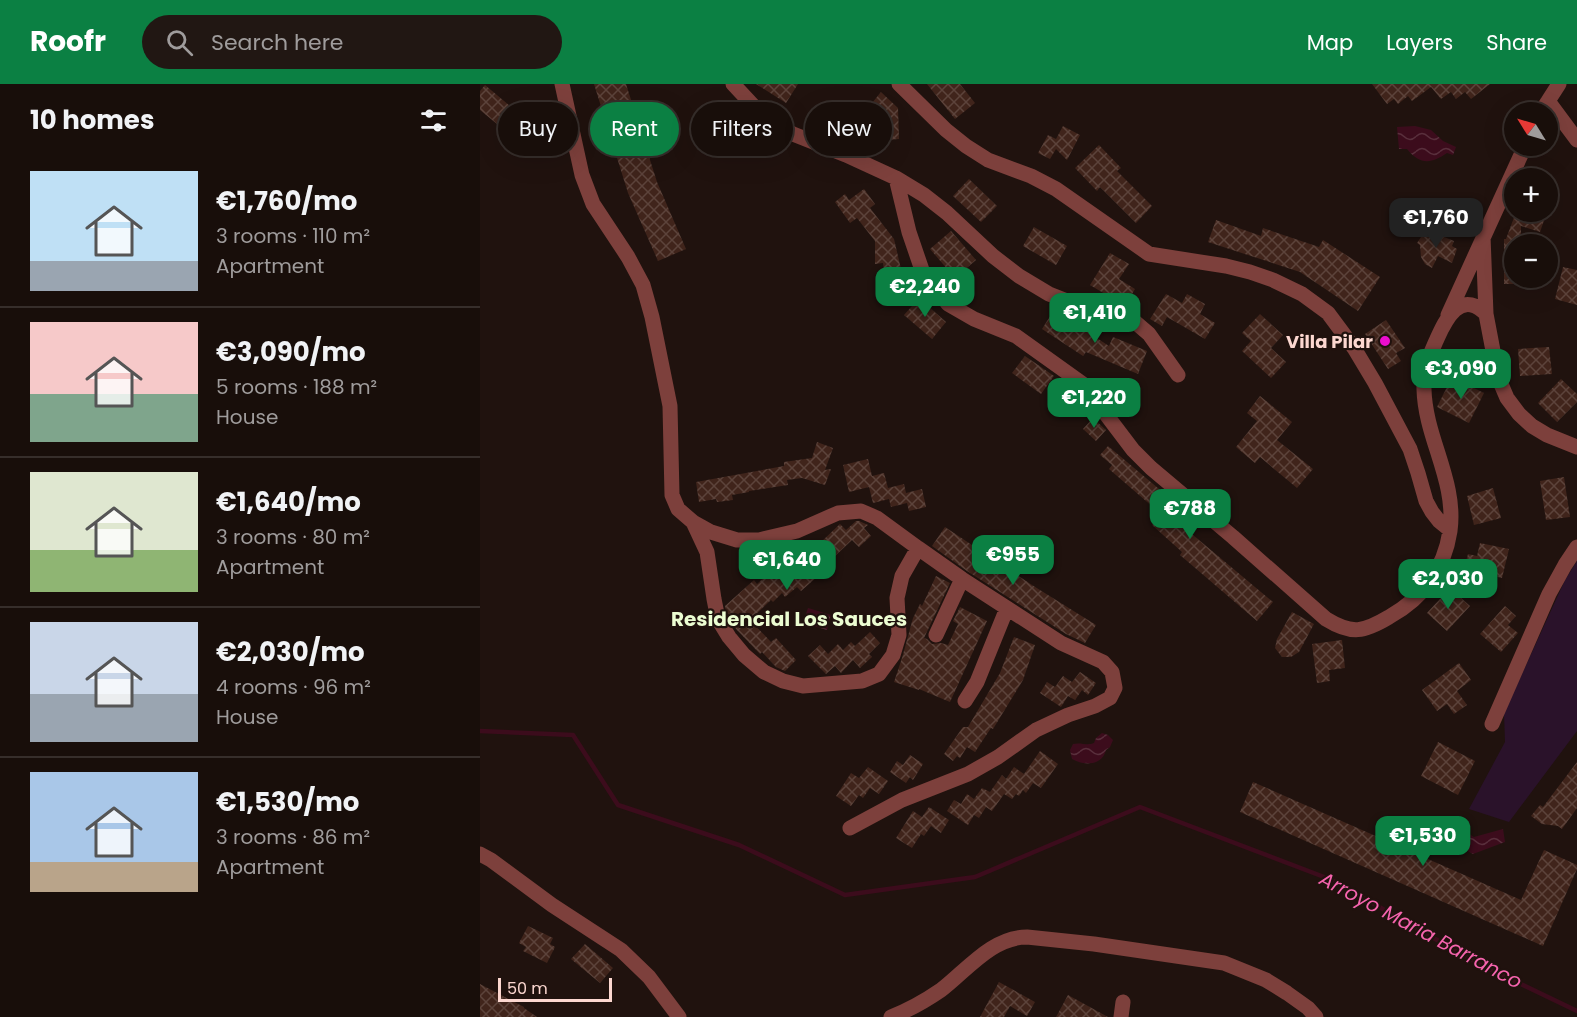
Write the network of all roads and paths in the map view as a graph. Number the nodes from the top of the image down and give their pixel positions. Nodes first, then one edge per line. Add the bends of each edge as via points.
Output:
1 (562, 84) edge
2 (733, 84) edge
3 (899, 84) edge
4 (1559, 84) edge
5 (1547, 102) edge
6 (1558, 121) edge
7 (1577, 140) edge
8 (1520, 156) edge
9 (896, 178) junction
10 (1483, 236) junction
11 (1486, 314) junction
12 (1447, 318) junction
13 (1178, 375) dead end
14 (1577, 447) edge
15 (693, 522) junction
16 (1450, 530) junction
17 (759, 540) junction
18 (1577, 547) edge
19 (918, 548) junction
20 (780, 563) dead end
21 (962, 579) junction
22 (1006, 608) junction
23 (936, 635) dead end
24 (965, 701) dead end
25 (1492, 724) dead end
26 (850, 828) dead end
27 (480, 854) edge
28 (679, 1017) edge
29 (891, 1017) edge
30 (1316, 1017) edge

1 - 15 street via 582,175 593,204 643,285 670,406 672,495 678,509
2 - 9 street via 761,114 793,134
3 - 16 street via 966,146 988,160 1056,189 1149,254 1250,272 1302,294 1328,313 1375,383 1410,449 1429,506
4 - 5 street
6 - 7 street
8 - 10 street
9 - 13 street via 947,213 1019,276 1049,294 1135,322 1149,334
9 - 16 street via 922,270 948,304 1016,336 1083,384 1151,468 1326,619 1339,627 1364,630 1399,612 1426,588 1438,569
10 - 11 street
10 - 12 street
11 - 12 street via 1478,306 1468,304 1456,308
11 - 14 street via 1498,377 1507,398 1532,426
12 - 16 street via 1424,372 1424,402 1451,503
15 - 17 street via 737,540
15 - 19 street via 707,552 718,619 729,637 764,672 803,686 862,681 879,674 893,655 899,634 897,598 902,576
17 - 19 street via 797,531 838,513 861,511
17 - 20 street
18 - 25 street via 1549,594
19 - 21 street
21 - 22 street
21 - 23 street
22 - 24 street via 977,682
22 - 26 street via 1061,643 1102,662 1112,672 1115,688 1110,698 1036,730 968,774 902,800
27 - 28 street via 621,951 649,977
29 - 30 street via 940,990 996,946 1027,937 1224,963 1266,980

